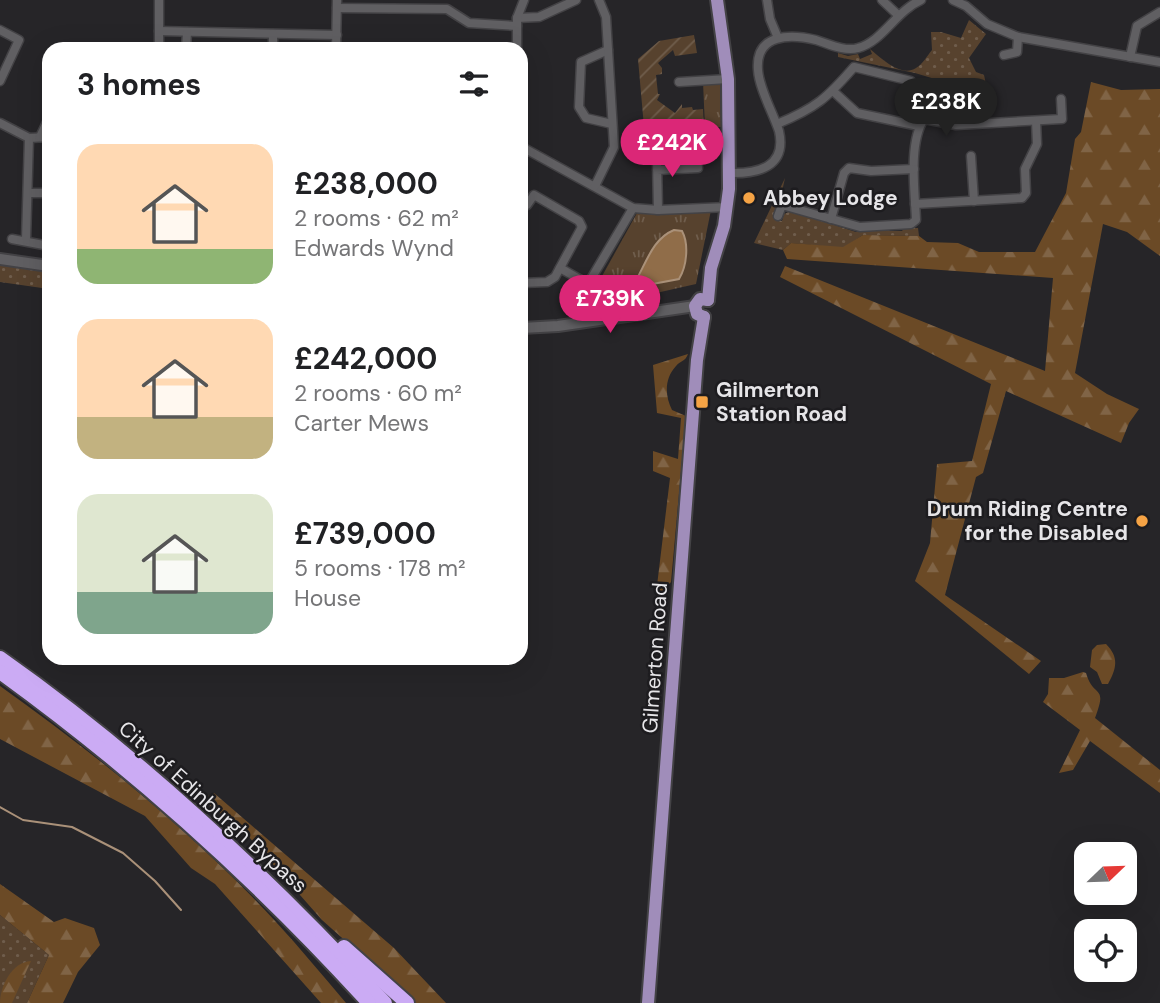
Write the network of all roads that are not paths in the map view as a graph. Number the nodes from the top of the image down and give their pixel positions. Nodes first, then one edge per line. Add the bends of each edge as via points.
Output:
1 (159, 0) edge
2 (451, 0) edge
3 (524, 0) edge
4 (576, 0) edge
5 (599, 0) edge
6 (717, 0) edge
7 (767, 0) edge
8 (882, 0) edge
9 (921, 0) edge
10 (953, 0) edge
11 (337, 4) edge
12 (399, 4) edge
13 (450, 12) junction
14 (1160, 12) edge
15 (898, 15) junction
16 (517, 22) junction
17 (0, 30) edge
18 (159, 31) junction
19 (187, 32) junction
20 (273, 34) junction
21 (337, 36) junction
22 (1018, 37) junction
23 (778, 38) junction
24 (159, 42) edge
25 (186, 42) edge
26 (273, 42) edge
27 (337, 42) edge
28 (517, 42) edge
29 (608, 50) junction
30 (1017, 52) junction
31 (1004, 55) dead end
32 (1130, 57) junction
33 (1026, 61) dead end
34 (1160, 62) edge
35 (728, 79) junction
36 (0, 81) edge
37 (679, 82) dead end
38 (833, 91) junction
39 (1061, 99) dead end
40 (1036, 121) junction
41 (0, 123) edge
42 (922, 123) junction
43 (612, 124) junction
44 (777, 124) junction
45 (42, 137) edge
46 (29, 138) junction
47 (528, 150) edge
48 (971, 156) dead end
49 (914, 169) junction
50 (657, 170) junction
51 (729, 173) junction
52 (595, 186) junction
53 (28, 193) junction
54 (42, 193) edge
55 (974, 201) junction
56 (528, 204) edge
57 (915, 204) junction
58 (728, 207) junction
59 (633, 208) junction
60 (658, 210) junction
61 (779, 216) dead end
62 (831, 219) junction
63 (12, 239) dead end
64 (26, 240) junction
65 (42, 245) edge
66 (0, 260) edge
67 (42, 265) edge
68 (561, 268) junction
69 (528, 284) edge
70 (708, 300) junction
71 (695, 306) junction
72 (704, 317) junction
73 (528, 328) edge
74 (0, 658) edge
75 (0, 672) edge
76 (246, 860) junction
77 (245, 876) junction
78 (355, 1003) edge
79 (369, 1003) edge
80 (385, 1003) edge
81 (407, 1003) edge
82 (648, 1003) edge

1 - 18 street
2 - 13 street
3 - 16 street
4 - 16 street
5 - 29 street via 606,17
6 - 35 main road
7 - 23 street
8 - 15 street
9 - 15 street
10 - 22 street via 987,24
11 - 12 street
11 - 21 street
12 - 13 street
13 - 16 street via 469,23
14 - 32 street via 1137,26
15 - 23 street via 869,44 853,49 796,35
16 - 28 street
17 - 36 street via 19,40
18 - 19 street
18 - 24 street
19 - 20 street
19 - 25 street
20 - 21 street
20 - 26 street
21 - 27 street
22 - 30 street
22 - 32 street
23 - 44 street via 763,49 758,71
29 - 43 street
29 - 43 street via 581,62 579,107 586,118
30 - 31 street
30 - 33 street
32 - 34 street
35 - 37 street
35 - 51 main road
38 - 42 street via 857,113
38 - 42 street via 854,67 911,82 922,99
38 - 44 street via 813,108
39 - 40 street via 1062,119
40 - 42 street
40 - 55 street via 1037,144 1025,169 1026,193 1022,198
41 - 46 street
42 - 49 street
43 - 52 street via 614,147
44 - 51 street via 781,145 769,165 753,173
45 - 46 street
46 - 53 street
47 - 52 street
48 - 55 street
49 - 57 street
49 - 62 street via 849,168
50 - 50 street via 657,161 697,159 698,168
50 - 60 street
51 - 58 main road
52 - 59 street
53 - 54 street
53 - 64 street
55 - 57 street
56 - 68 street via 534,195 581,223
57 - 62 street via 916,220 911,225 860,227
58 - 60 street
58 - 70 main road via 711,268
59 - 60 street
59 - 68 street via 588,284
61 - 62 street via 782,205
63 - 64 street
64 - 65 street
66 - 67 street
68 - 69 street via 547,282
70 - 71 main road via 700,299
70 - 72 main road via 712,310
71 - 72 main road
71 - 73 street
72 - 82 main road, Gilmerton Road
74 - 76 highway, City of Edinburgh Bypass via 85,721
75 - 77 highway, City of Edinburgh Bypass via 100,748
76 - 80 highway, City of Edinburgh Bypass
76 - 81 highway
77 - 78 highway
77 - 79 highway, City of Edinburgh Bypass

